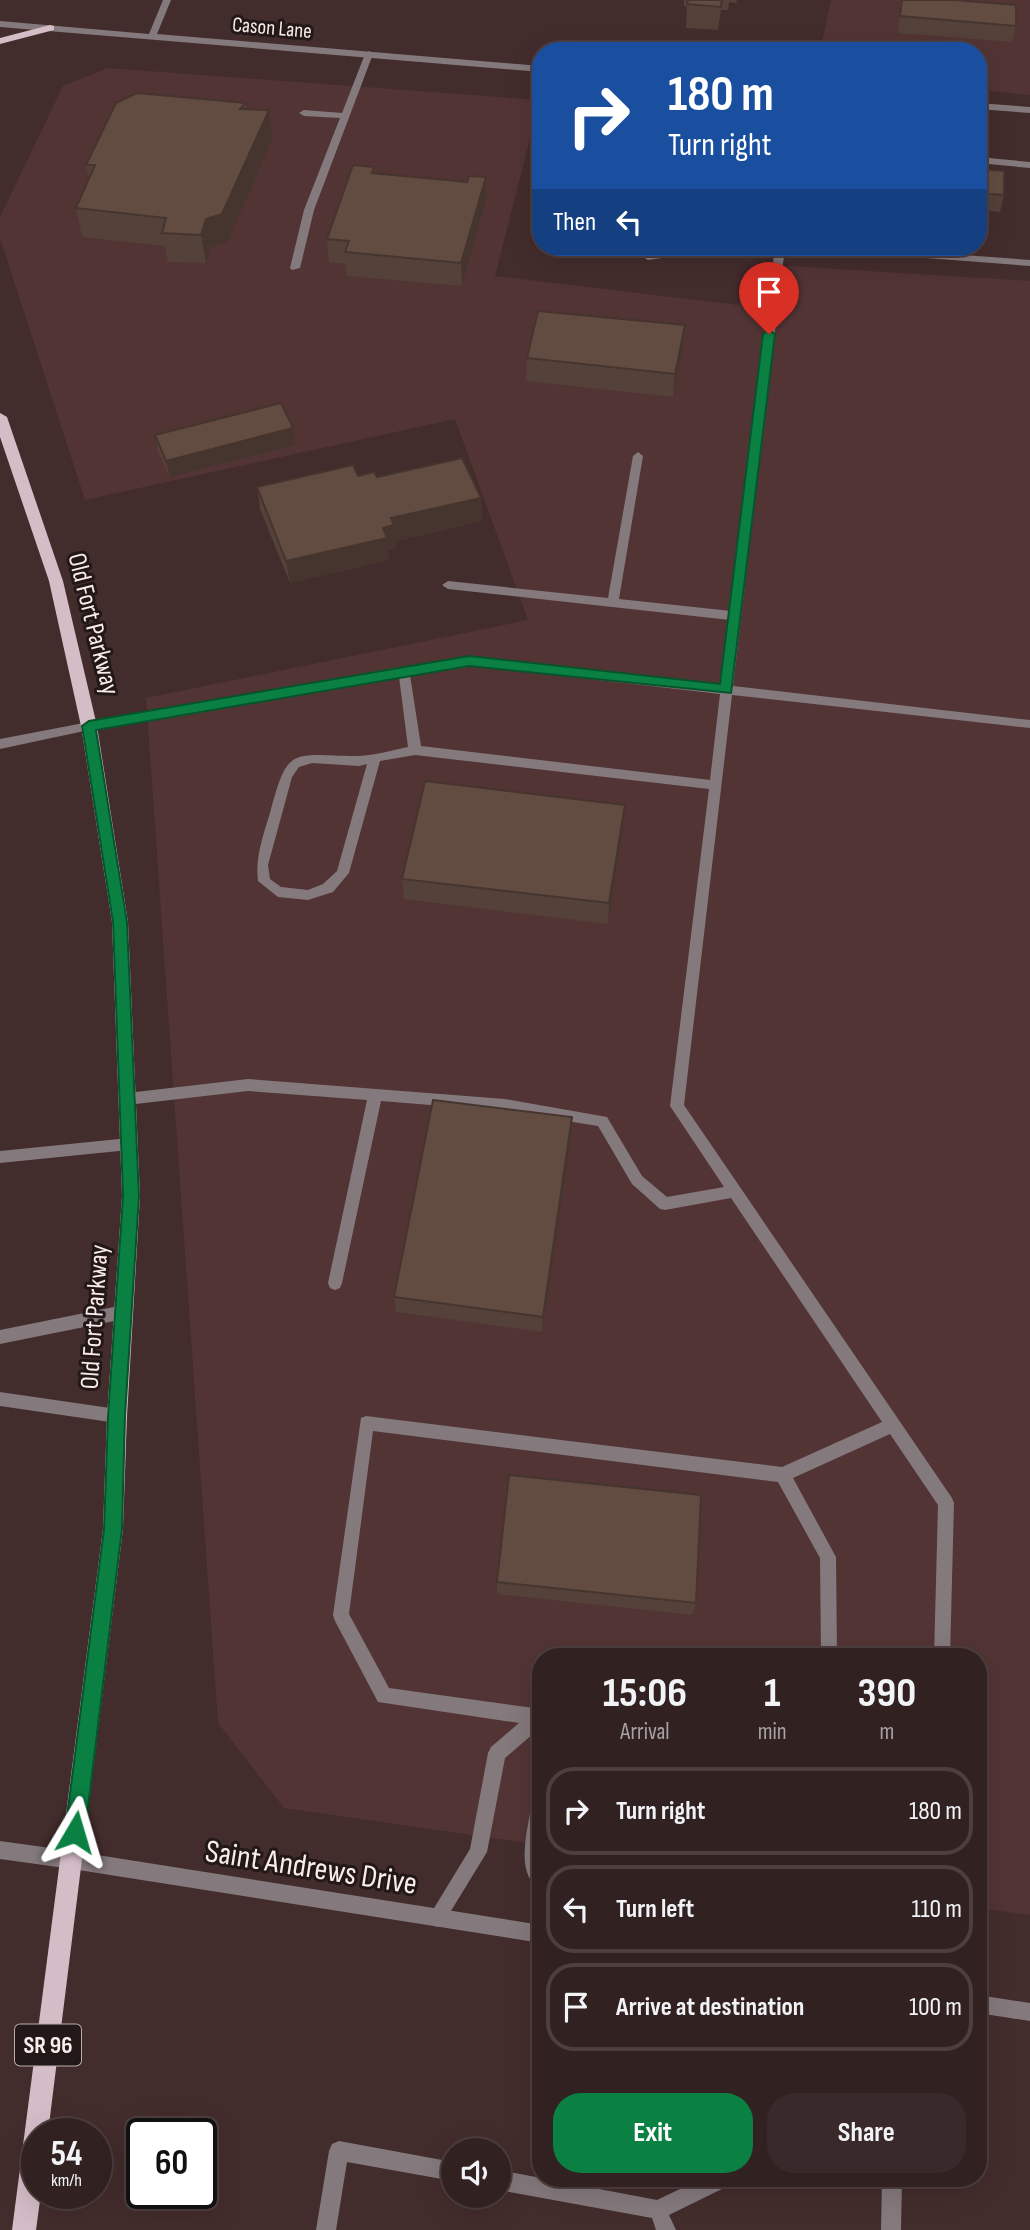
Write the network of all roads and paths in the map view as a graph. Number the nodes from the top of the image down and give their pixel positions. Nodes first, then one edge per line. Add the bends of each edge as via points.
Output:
1 (167, 0) edge
2 (0, 24) edge
3 (50, 28) junction
4 (152, 36) junction
5 (0, 41) edge
6 (369, 54) junction
7 (532, 68) edge
8 (987, 107) edge
9 (1030, 110) edge
10 (304, 113) dead end
11 (345, 116) junction
12 (987, 161) edge
13 (1030, 165) edge
14 (655, 256) edge
15 (779, 256) edge
16 (945, 256) edge
17 (648, 257) dead end
18 (1030, 263) edge
19 (295, 268) dead end
20 (2, 424) edge
21 (638, 456) dead end
22 (448, 585) dead end
23 (613, 603) junction
24 (735, 616) junction
25 (404, 672) junction
26 (726, 690) junction
27 (1030, 724) edge
28 (89, 726) junction
29 (0, 744) edge
30 (415, 750) junction
31 (375, 758) junction
32 (715, 785) junction
33 (375, 1095) junction
34 (127, 1099) junction
35 (129, 1144) junction
36 (0, 1157) edge
37 (734, 1191) junction
38 (335, 1283) dead end
39 (124, 1312) junction
40 (0, 1337) edge
41 (0, 1399) edge
42 (117, 1416) junction
43 (893, 1425) junction
44 (783, 1475) junction
45 (828, 1648) edge
46 (942, 1648) edge
47 (532, 1721) edge
48 (532, 1728) edge
49 (0, 1850) edge
50 (72, 1860) junction
51 (437, 1918) junction
52 (532, 1933) edge
53 (987, 2005) edge
54 (1030, 2012) edge
55 (441, 2170) edge
56 (511, 2182) edge
57 (532, 2186) edge
58 (536, 2187) edge
59 (705, 2187) edge
60 (892, 2187) edge
61 (658, 2210) junction
62 (24, 2230) edge
63 (326, 2230) edge
64 (666, 2230) edge
65 (891, 2230) edge

1 - 4 street
2 - 3 street, Cason Lane
3 - 4 street, Cason Lane
3 - 5 main road
4 - 6 street, Cason Lane
6 - 7 street, Cason Lane
6 - 11 street
8 - 9 street
10 - 11 street
11 - 19 street via 309,210
12 - 13 street
14 - 17 street
15 - 24 street
16 - 18 street
20 - 28 main road, Old Fort Parkway / SR 96 via 56,581
21 - 23 street
22 - 23 street
23 - 24 street
24 - 26 street
25 - 26 street via 469,661
25 - 28 street
25 - 30 street
26 - 27 street
26 - 32 street
28 - 29 street
28 - 34 main road, Old Fort Parkway / SR 96 via 120,922
30 - 31 street
30 - 32 street
31 - 31 street via 345,762 311,758 295,764 286,775 262,865 264,881 278,892 308,895 328,888 343,873
32 - 37 street via 677,1107
33 - 34 street via 248,1085
33 - 37 street via 505,1105 602,1121 638,1180 665,1204
33 - 38 street
34 - 35 main road, Old Fort Parkway / SR 96
35 - 36 street
35 - 39 main road, Old Fort Parkway / SR 96 via 131,1196
37 - 43 street
39 - 40 street
39 - 42 main road, Old Fort Parkway / SR 96
41 - 42 street
42 - 50 main road, Old Fort Parkway / SR 96 via 113,1529
43 - 44 street
43 - 46 street via 946,1503
44 - 45 street via 828,1557
44 - 47 street via 366,1423 341,1615 384,1696
48 - 51 street via 497,1754 478,1852
49 - 50 street, Saint Andrews Drive
50 - 51 street, Saint Andrews Drive
50 - 62 main road, Old Fort Parkway / SR 96
51 - 52 street, Saint Andrews Drive
53 - 54 street
55 - 63 street via 339,2151
56 - 57 street
58 - 61 street
59 - 61 street
60 - 65 street
61 - 64 street

